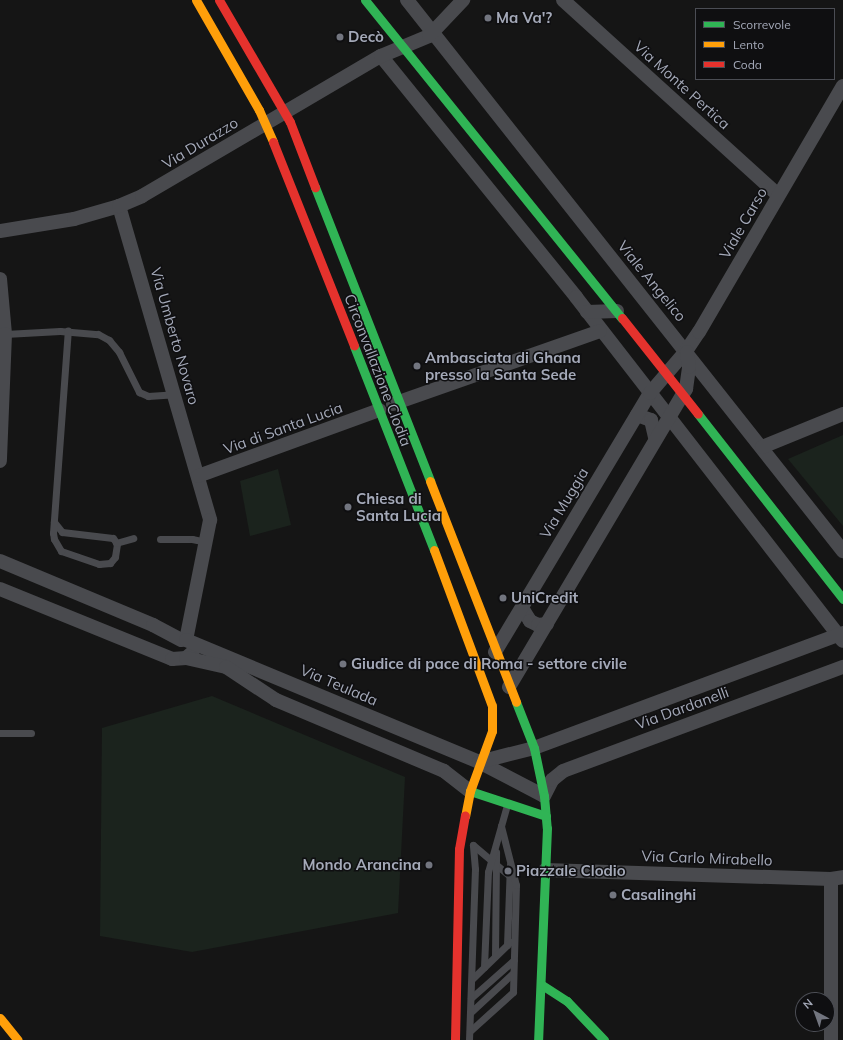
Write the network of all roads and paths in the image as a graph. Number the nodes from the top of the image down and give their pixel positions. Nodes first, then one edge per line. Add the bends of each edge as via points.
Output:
1 (196, 0) edge
2 (219, 0) edge
3 (365, 0) edge
4 (407, 0) edge
5 (463, 0) edge
6 (563, 0) edge
7 (428, 36) junction
8 (402, 46) junction
9 (381, 56) junction
10 (843, 86) edge
11 (286, 112) junction
12 (266, 124) junction
13 (778, 195) junction
14 (119, 206) junction
15 (0, 231) edge
16 (0, 279) edge
17 (618, 311) junction
18 (587, 312) junction
19 (68, 331) junction
20 (600, 331) junction
21 (5, 334) junction
22 (686, 352) junction
23 (667, 374) junction
24 (174, 394) junction
25 (650, 394) junction
26 (683, 394) junction
27 (398, 404) junction
28 (377, 405) junction
29 (843, 414) edge
30 (637, 415) junction
31 (668, 417) junction
32 (655, 438) junction
33 (762, 447) junction
34 (0, 461) edge
35 (198, 476) junction
36 (54, 522) junction
37 (133, 538) dead end
38 (160, 539) dead end
39 (206, 542) junction
40 (116, 543) junction
41 (843, 551) edge
42 (0, 561) edge
43 (0, 589) edge
44 (843, 599) edge
45 (522, 608) junction
46 (547, 624) junction
47 (841, 637) edge
48 (186, 641) junction
49 (495, 652) junction
50 (182, 657) junction
51 (843, 667) edge
52 (509, 687) junction
53 (0, 733) edge
54 (31, 733) dead end
55 (534, 748) junction
56 (479, 762) junction
57 (470, 791) junction
58 (544, 796) junction
59 (507, 803) junction
60 (546, 816) junction
61 (501, 826) junction
62 (462, 829) junction
63 (473, 845) junction
64 (510, 858) junction
65 (494, 863) junction
66 (545, 870) junction
67 (509, 875) junction
68 (837, 878) edge
69 (516, 881) junction
70 (516, 936) junction
71 (507, 945) junction
72 (495, 956) junction
73 (514, 960) junction
74 (484, 967) junction
75 (513, 973) junction
76 (472, 979) junction
77 (542, 986) junction
78 (471, 998) junction
79 (471, 1012) junction
80 (0, 1018) edge
81 (470, 1030) junction
82 (18, 1040) edge
83 (455, 1040) edge
84 (469, 1040) edge
85 (538, 1040) edge
86 (604, 1040) edge
87 (831, 1040) edge

1 - 12 main road, Circonvallazione Clodia
2 - 11 main road, Circonvallazione Clodia
3 - 8 main road
4 - 7 street, Viale Angelico
5 - 7 street
6 - 13 street, Via Monte Pertica
7 - 8 street
7 - 22 street, Viale Angelico
8 - 9 street, Via Durazzo
8 - 17 main road
9 - 11 street, Via Durazzo
9 - 18 street
10 - 13 street, Viale Carso
11 - 12 street, Via Durazzo
11 - 27 main road, Circonvallazione Clodia
12 - 14 street, Via Durazzo via 161,186
12 - 28 main road, Circonvallazione Clodia
13 - 22 street, Viale Carso
14 - 15 street, Via Durazzo via 68,220
14 - 24 street, Via Umberto Novaro
16 - 21 street
17 - 18 street
17 - 23 main road
18 - 20 street
19 - 21 lane
19 - 24 lane via 94,332 109,340 119,352 136,388 143,395
19 - 36 lane
20 - 25 street
20 - 27 street
21 - 34 street
22 - 23 street, Viale Carso
22 - 26 street via 689,374
22 - 33 street, Viale Angelico
23 - 25 street, Via Muggia
23 - 26 main road
24 - 35 street, Via Umberto Novaro
25 - 30 street, Via Muggia
25 - 31 street
26 - 31 street
26 - 44 main road
27 - 28 street
27 - 49 main road, Circonvallazione Clodia
28 - 35 street, Via di Santa Lucia
28 - 56 main road, Circonvallazione Clodia via 491,701 492,731
29 - 33 street
30 - 32 street via 651,420
30 - 45 street, Via Muggia
31 - 32 street
31 - 47 street
32 - 46 street
33 - 41 street, Viale Angelico
35 - 39 street, Via Umberto Novaro via 210,520
36 - 40 lane via 62,532 107,535
36 - 40 lane via 53,533 58,548 77,557 99,564 110,563 117,553
37 - 40 lane
38 - 39 lane via 192,539
39 - 48 street, Via Umberto Novaro
42 - 48 street, Via Teulada
43 - 50 street via 172,659
45 - 46 street via 530,621 538,625
45 - 49 street, Via Muggia
46 - 52 street
47 - 55 street, Via Dardanelli
48 - 50 street, Via Umberto Novaro via 176,646
48 - 56 street, Via Teulada
49 - 52 main road, Circonvallazione Clodia
50 - 57 street via 226,667 276,700 444,771
51 - 58 street, Via Dardanelli via 563,771 552,780
52 - 55 main road, Circonvallazione Clodia
53 - 54 lane
55 - 56 street
55 - 58 main road
56 - 57 main road
56 - 58 street
57 - 59 main road
57 - 62 main road
58 - 60 main road
59 - 60 main road
59 - 61 lane
60 - 66 main road
61 - 64 lane
61 - 65 lane
62 - 63 lane
62 - 83 main road via 457,870
63 - 65 lane
63 - 76 lane
64 - 67 lane
64 - 69 lane
65 - 67 lane
65 - 72 lane
65 - 74 lane via 488,872
66 - 68 street, Via Carlo Mirabello
66 - 77 main road
67 - 69 lane
67 - 71 lane
68 - 87 street
69 - 70 lane
70 - 71 lane
70 - 73 lane
71 - 72 lane
72 - 74 lane
73 - 75 lane
73 - 78 lane
74 - 76 lane
75 - 79 lane
75 - 81 lane via 513,992
76 - 78 lane
77 - 85 main road
77 - 86 main road via 567,1001
78 - 79 lane
79 - 81 lane
80 - 82 main road
81 - 84 lane

